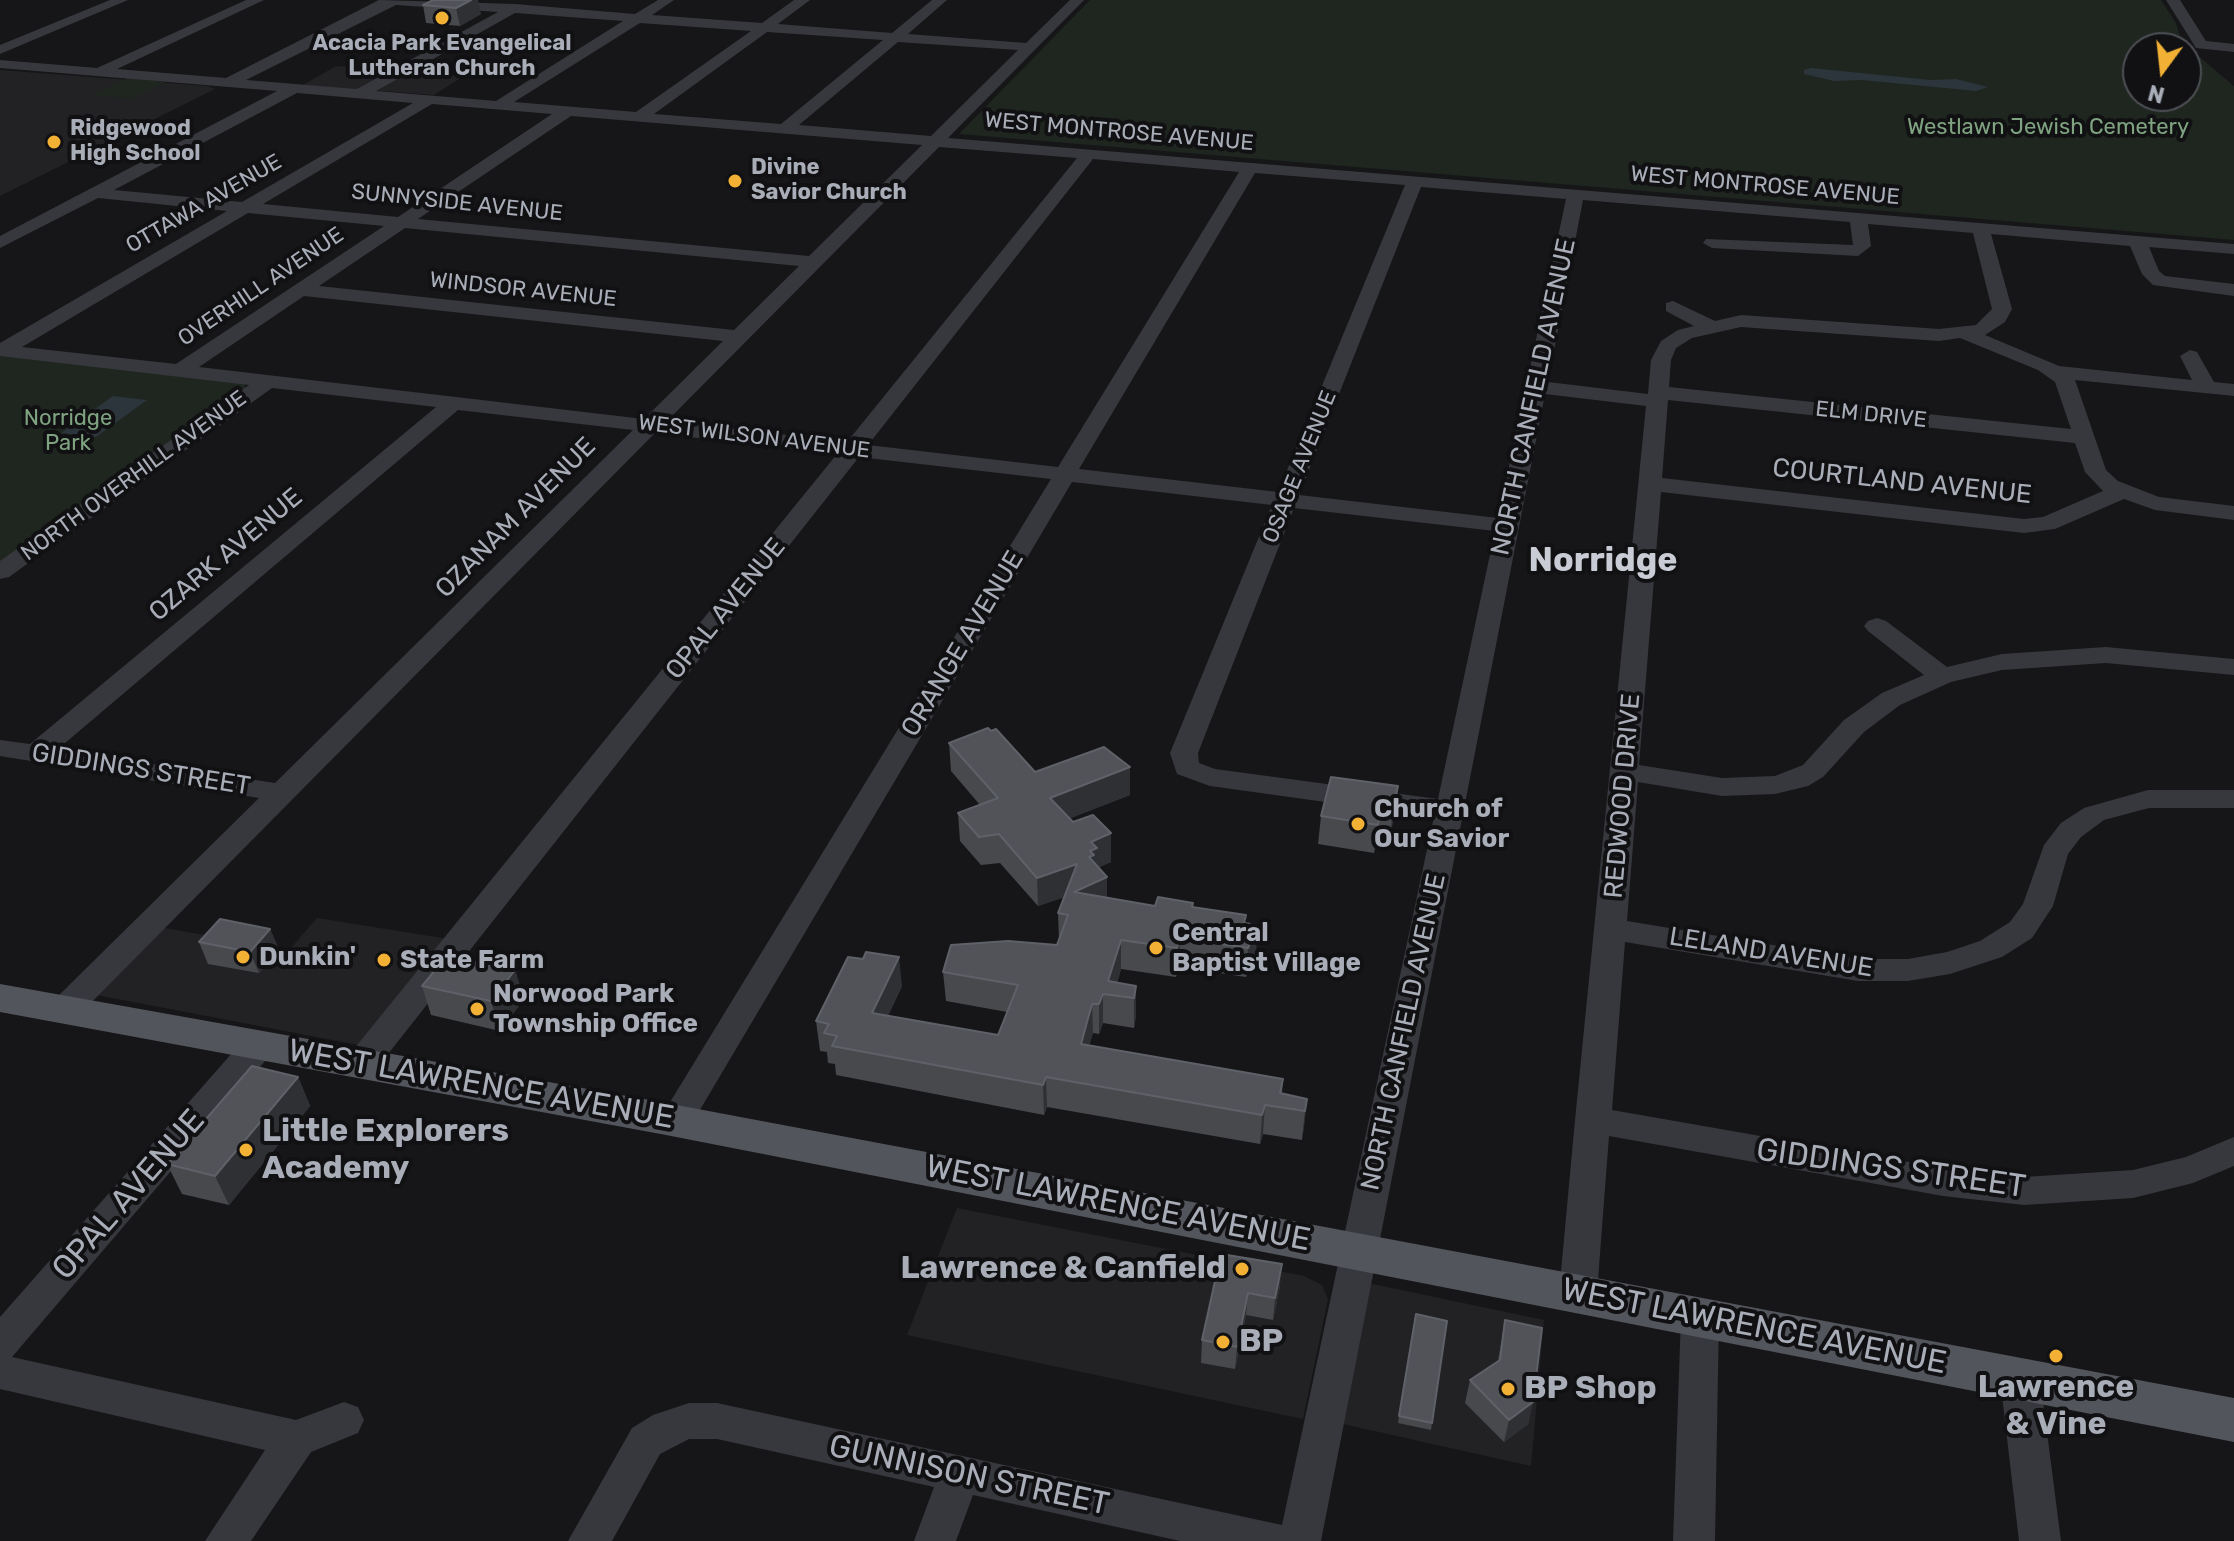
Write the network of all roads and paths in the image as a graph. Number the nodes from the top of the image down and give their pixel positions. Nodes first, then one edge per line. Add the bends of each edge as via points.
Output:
1 (121, 0) edge
2 (257, 0) edge
3 (386, 0) edge
4 (530, 0) edge
5 (667, 0) edge
6 (803, 0) edge
7 (940, 0) edge
8 (1077, 0) edge
9 (2173, 0) edge
10 (393, 1) edge
11 (513, 9) junction
12 (638, 18) junction
13 (765, 27) junction
14 (895, 37) junction
15 (1030, 47) junction
16 (2234, 48) edge
17 (0, 50) edge
18 (0, 64) edge
19 (99, 72) junction
20 (230, 82) junction
21 (296, 88) junction
22 (361, 93) junction
23 (430, 99) junction
24 (499, 105) junction
25 (569, 110) junction
26 (641, 116) junction
27 (786, 128) junction
28 (936, 140) junction
29 (1090, 153) junction
30 (1250, 167) junction
31 (1415, 180) junction
32 (96, 193) junction
33 (1576, 193) junction
34 (246, 207) junction
35 (1858, 218) junction
36 (403, 221) junction
37 (1981, 228) junction
38 (2137, 241) junction
39 (0, 243) edge
40 (1712, 243) dead end
41 (2234, 249) edge
42 (814, 262) junction
43 (300, 290) junction
44 (2234, 290) edge
45 (1673, 307) dead end
46 (1709, 326) junction
47 (1966, 334) junction
48 (740, 337) junction
49 (1, 350) edge
50 (2190, 356) dead end
51 (180, 371) junction
52 (2057, 372) junction
53 (268, 381) junction
54 (1536, 387) junction
55 (2206, 387) junction
56 (2234, 390) edge
57 (1659, 397) junction
58 (455, 402) junction
59 (651, 425) junction
60 (2083, 437) junction
61 (854, 450) junction
62 (1065, 474) junction
63 (1653, 484) junction
64 (2121, 492) junction
65 (1287, 500) junction
66 (2234, 513) edge
67 (1508, 526) junction
68 (0, 572) edge
69 (1877, 626) dead end
70 (2234, 667) edge
71 (1942, 676) junction
72 (0, 748) edge
73 (35, 754) junction
74 (1623, 771) junction
75 (282, 793) junction
76 (2234, 799) edge
77 (1449, 810) junction
78 (1612, 929) junction
79 (0, 998) edge
80 (64, 1010) junction
81 (259, 1045) junction
82 (361, 1064) junction
83 (1592, 1120) junction
84 (676, 1121) junction
85 (2234, 1151) edge
86 (1359, 1250) junction
87 (1578, 1293) junction
88 (1700, 1317) junction
89 (0, 1345) edge
90 (0, 1372) edge
91 (2020, 1378) junction
92 (344, 1420) dead end
93 (2234, 1420) edge
94 (297, 1439) junction
95 (960, 1473) junction
96 (226, 1541) edge
97 (589, 1541) edge
98 (935, 1541) edge
99 (1272, 1541) edge
100 (1300, 1541) edge
101 (1694, 1541) edge
102 (2040, 1541) edge

1 - 17 street
2 - 19 street
3 - 10 street
4 - 11 street
5 - 12 street
6 - 13 street
7 - 14 street
8 - 15 street, OZANAM AVENUE
9 - 16 street via 2201,45
10 - 11 street
10 - 20 street
11 - 12 street
11 - 22 street
12 - 13 street
12 - 24 street
13 - 14 street
13 - 26 street
14 - 15 street
14 - 27 street
15 - 28 street, OZANAM AVENUE
18 - 19 street, WEST MONTROSE AVENUE
19 - 20 street, WEST MONTROSE AVENUE
20 - 21 street, WEST MONTROSE AVENUE
21 - 22 street, WEST MONTROSE AVENUE
21 - 32 street
22 - 23 street, WEST MONTROSE AVENUE
23 - 24 street, WEST MONTROSE AVENUE
23 - 34 street, OTTAWA AVENUE
24 - 25 street, WEST MONTROSE AVENUE
25 - 26 street, WEST MONTROSE AVENUE
25 - 36 street, OVERHILL AVENUE
26 - 27 street, WEST MONTROSE AVENUE
27 - 28 street, WEST MONTROSE AVENUE
28 - 29 street, WEST MONTROSE AVENUE
28 - 42 street, OZANAM AVENUE
29 - 30 street, WEST MONTROSE AVENUE
29 - 61 street, OPAL AVENUE
30 - 31 street, WEST MONTROSE AVENUE
30 - 62 street, ORANGE AVENUE
31 - 33 street, WEST MONTROSE AVENUE
31 - 65 street, OSAGE AVENUE
32 - 34 street, SUNNYSIDE AVENUE
32 - 39 street
33 - 35 street, WEST MONTROSE AVENUE
33 - 54 street, NORTH CANFIELD AVENUE
34 - 36 street, SUNNYSIDE AVENUE
34 - 49 street, OTTAWA AVENUE
35 - 37 street, WEST MONTROSE AVENUE
35 - 40 street via 1862,249 1853,252
36 - 42 street, SUNNYSIDE AVENUE
36 - 43 street, OVERHILL AVENUE
37 - 38 street, WEST MONTROSE AVENUE
37 - 47 street via 2002,309 1991,325
38 - 41 street, WEST MONTROSE AVENUE
38 - 44 street via 2151,274 2160,281
42 - 48 street, OZANAM AVENUE
43 - 48 street, WINDSOR AVENUE
43 - 51 street, OVERHILL AVENUE
45 - 46 street
46 - 47 street, REDWOOD DRIVE via 1762,321
46 - 57 street, REDWOOD DRIVE via 1668,345 1661,360
47 - 52 street
48 - 59 street, OZANAM AVENUE
49 - 51 street, WEST WILSON AVENUE
50 - 55 street
51 - 53 street, WEST WILSON AVENUE
52 - 55 street
52 - 60 street via 2069,387
53 - 58 street, WEST WILSON AVENUE
53 - 68 street, NORTH OVERHILL AVENUE
54 - 57 street, ELM DRIVE
54 - 67 street, NORTH CANFIELD AVENUE
55 - 56 street
57 - 60 street, ELM DRIVE
57 - 63 street, REDWOOD DRIVE
58 - 59 street, WEST WILSON AVENUE
58 - 73 street, OZARK AVENUE
59 - 61 street, WEST WILSON AVENUE
59 - 75 street, OZANAM AVENUE
60 - 64 street via 2096,472
61 - 62 street, WEST WILSON AVENUE
61 - 82 street, OPAL AVENUE
62 - 65 street, WEST WILSON AVENUE
62 - 84 street, ORANGE AVENUE
63 - 64 street, COURTLAND AVENUE via 2024,526 2047,524
63 - 74 street, REDWOOD DRIVE
64 - 66 street via 2173,507
65 - 67 street, WEST WILSON AVENUE
65 - 77 street, OSAGE AVENUE via 1184,753 1187,768 1210,777
67 - 77 street, NORTH CANFIELD AVENUE
69 - 71 street
70 - 71 street via 2070,655 2002,662
71 - 74 street via 1873,711 1798,780 1722,787
72 - 73 street, GIDDINGS STREET
73 - 75 street, GIDDINGS STREET
74 - 78 street, REDWOOD DRIVE
75 - 80 street, OZANAM AVENUE
76 - 78 street, LELAND AVENUE via 2148,799 2094,814 2071,830 2054,852 2038,906 2021,930 1991,949 1940,965 1858,970
77 - 86 street, NORTH CANFIELD AVENUE
78 - 83 street, REDWOOD DRIVE
79 - 80 main road, WEST LAWRENCE AVENUE
80 - 81 main road, WEST LAWRENCE AVENUE
81 - 82 main road, WEST LAWRENCE AVENUE
81 - 89 street, OPAL AVENUE
82 - 84 main road, WEST LAWRENCE AVENUE
83 - 85 street, GIDDINGS STREET via 1943,1182 2024,1191 2133,1184 2193,1169
83 - 87 street, REDWOOD DRIVE
84 - 86 main road, WEST LAWRENCE AVENUE
86 - 87 main road, WEST LAWRENCE AVENUE
86 - 100 street, NORTH CANFIELD AVENUE
87 - 88 main road, WEST LAWRENCE AVENUE
88 - 91 main road, WEST LAWRENCE AVENUE
88 - 101 street
90 - 94 street
91 - 93 main road, WEST LAWRENCE AVENUE
91 - 102 street
92 - 94 street
94 - 96 street
95 - 97 street, GUNNISON STREET via 717,1421 689,1421 646,1441
95 - 98 street
95 - 99 street, GUNNISON STREET

